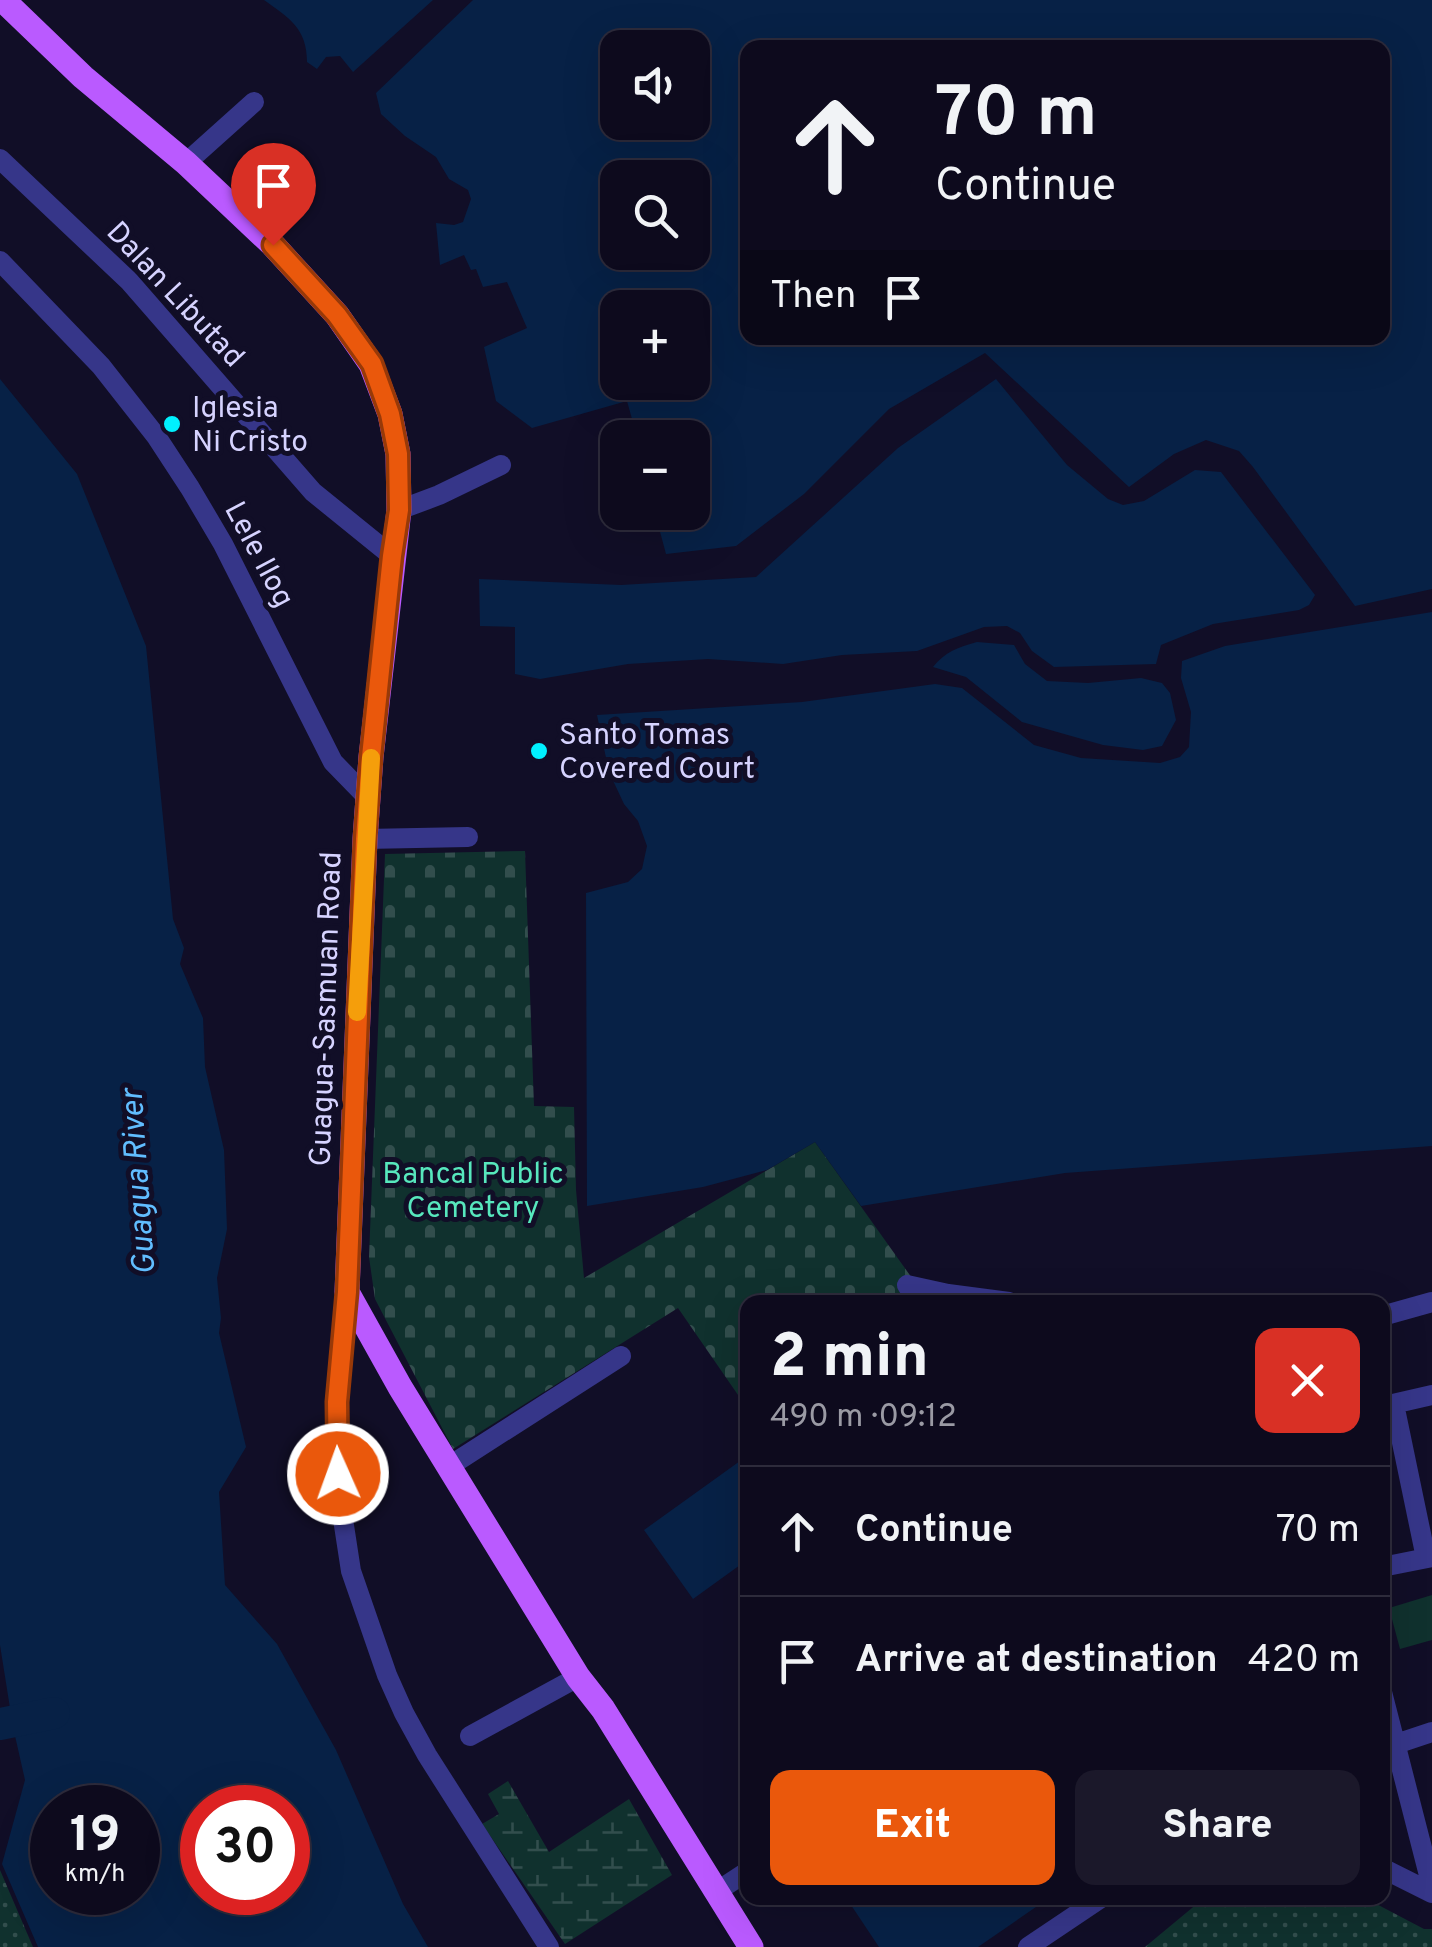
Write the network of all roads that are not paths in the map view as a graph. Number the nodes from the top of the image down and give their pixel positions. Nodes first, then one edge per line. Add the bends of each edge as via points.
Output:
1 (3, 0) edge
2 (254, 102) dead end
3 (0, 159) edge
4 (186, 164) junction
5 (0, 261) edge
6 (501, 466) dead end
7 (399, 510) junction
8 (392, 556) junction
9 (368, 798) junction
10 (468, 836) dead end
11 (365, 839) junction
12 (347, 1292) junction
13 (913, 1295) edge
14 (956, 1295) edge
15 (1432, 1302) edge
16 (1390, 1314) edge
17 (621, 1356) dead end
18 (1432, 1395) edge
19 (1390, 1405) edge
20 (1390, 1412) edge
21 (448, 1466) junction
22 (1429, 1558) edge
23 (1390, 1566) edge
24 (578, 1677) junction
25 (1432, 1732) edge
26 (470, 1736) dead end
27 (1390, 1746) edge
28 (1390, 1749) edge
29 (1390, 1872) edge
30 (740, 1876) edge
31 (1432, 1890) edge
32 (716, 1892) junction
33 (1091, 1905) edge
34 (549, 1947) edge
35 (751, 1947) edge
36 (1028, 1947) edge

1 - 4 main road, Guagua-Sasmuan Road
2 - 4 street
3 - 8 street, Dalan Libutad via 128,281 313,492
4 - 7 main road, Guagua-Sasmuan Road via 286,259 372,364 398,454
5 - 9 street, Lele Ilog via 102,366 156,436 223,544 333,762
6 - 7 street
7 - 8 main road, Guagua-Sasmuan Road
8 - 9 main road, Guagua-Sasmuan Road
9 - 11 main road, Guagua-Sasmuan Road
10 - 11 street
11 - 12 main road, Guagua-Sasmuan Road
12 - 21 main road
12 - 34 street via 336,1441 351,1571 404,1713
13 - 14 street via 907,1284
15 - 16 street
17 - 21 street
18 - 19 street
20 - 22 street
21 - 24 main road
22 - 23 street
24 - 26 street
24 - 32 main road
25 - 27 street
28 - 31 street
29 - 31 street
30 - 32 street
32 - 35 main road
33 - 36 street

